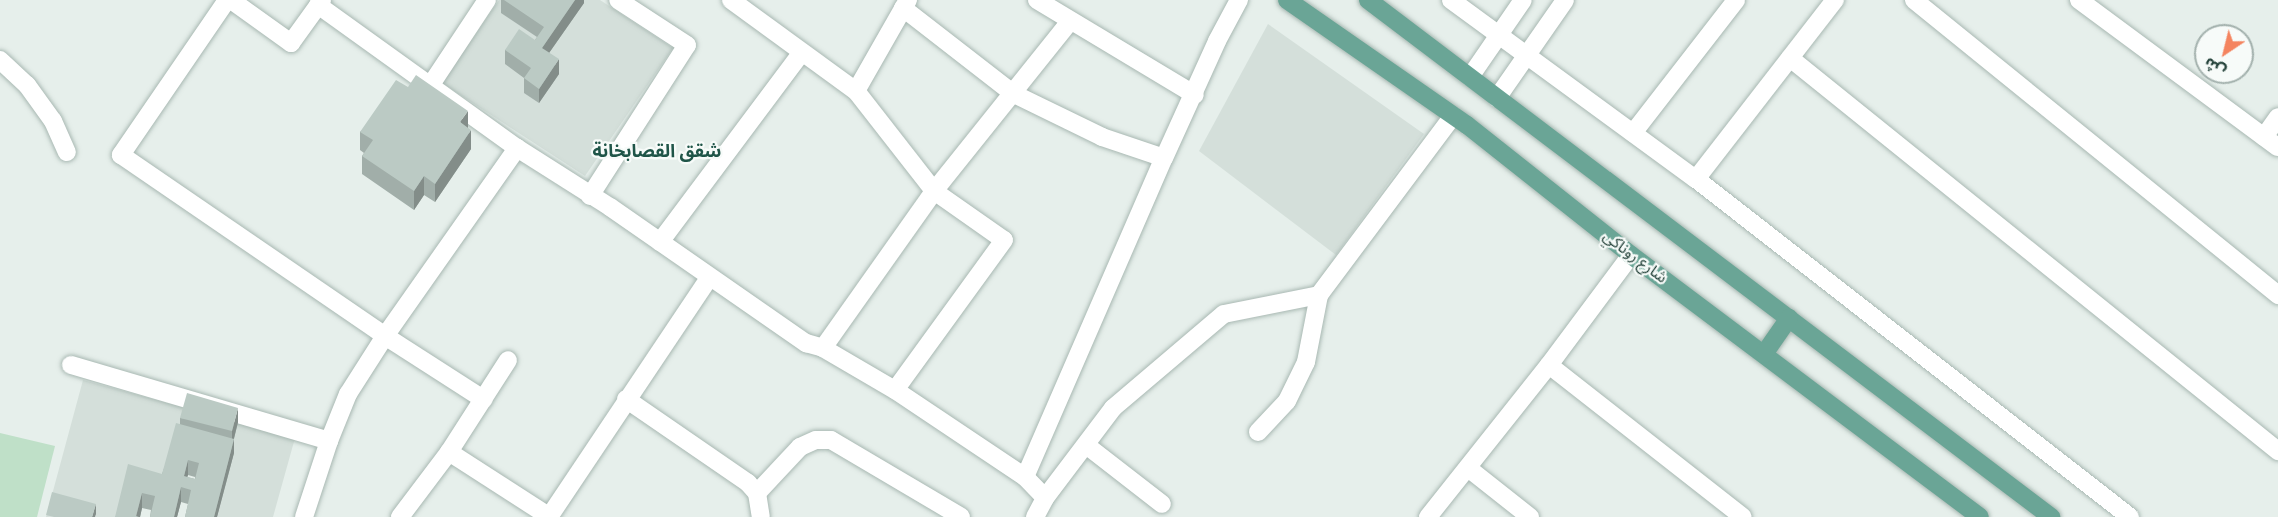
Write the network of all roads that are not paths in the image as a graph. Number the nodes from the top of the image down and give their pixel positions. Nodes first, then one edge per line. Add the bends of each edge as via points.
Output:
1 (229, 0) edge
2 (487, 0) edge
3 (618, 0) edge
4 (731, 0) edge
5 (1037, 0) edge
6 (1239, 0) edge
7 (1287, 0) edge
8 (1368, 0) edge
9 (1451, 0) edge
10 (1523, 0) edge
11 (1564, 0) edge
12 (1736, 0) edge
13 (1835, 0) edge
14 (1914, 0) edge
15 (2079, 0) edge
16 (320, 3) edge
17 (905, 4) edge
18 (1070, 21) junction
19 (1500, 34) junction
20 (802, 52) junction
21 (1527, 54) junction
22 (1790, 58) junction
23 (0, 60) edge
24 (1470, 77) junction
25 (430, 86) junction
26 (856, 91) junction
27 (1014, 94) junction
28 (1195, 95) junction
29 (1497, 98) junction
30 (1453, 116) junction
31 (2278, 117) edge
32 (1633, 133) junction
33 (2271, 142) edge
34 (517, 148) junction
35 (67, 152) dead end
36 (1164, 158) junction
37 (1696, 179) junction
38 (934, 191) junction
39 (590, 196) junction
40 (660, 242) junction
41 (1631, 255) junction
42 (709, 278) junction
43 (1319, 295) junction
44 (2278, 295) edge
45 (1789, 318) junction
46 (385, 336) junction
47 (823, 348) junction
48 (1764, 354) junction
49 (508, 360) dead end
50 (71, 365) dead end
51 (1549, 365) junction
52 (895, 390) junction
53 (483, 399) junction
54 (626, 399) junction
55 (1258, 432) dead end
56 (329, 441) junction
57 (1086, 445) junction
58 (2278, 451) edge
59 (449, 452) junction
60 (1468, 468) junction
61 (1025, 477) junction
62 (757, 493) junction
63 (1046, 498) junction
64 (1162, 504) dead end
65 (304, 517) edge
66 (400, 517) edge
67 (549, 517) edge
68 (761, 517) edge
69 (961, 517) edge
70 (1035, 517) edge
71 (1428, 517) edge
72 (1530, 517) edge
73 (1743, 517) edge
74 (1980, 517) edge
75 (2051, 517) edge
76 (2130, 517) edge

1 - 16 street via 291,43
1 - 46 street via 121,155
2 - 25 street
3 - 39 street via 687,45
4 - 20 street
5 - 18 street
6 - 28 street via 1217,40
7 - 30 main road, شارع روناكي
8 - 24 main road
9 - 19 street
10 - 19 street
11 - 21 street
12 - 32 street
13 - 22 street
14 - 44 street
15 - 33 street
16 - 25 street
17 - 26 street
17 - 27 street
18 - 27 street
18 - 28 street
19 - 21 street
19 - 24 street
20 - 26 street
20 - 40 street
21 - 29 street
21 - 32 street
22 - 37 street
22 - 58 street
23 - 35 street via 27,85 53,121
24 - 29 main road
25 - 34 street
26 - 38 street
27 - 36 street via 1102,137
27 - 38 street
28 - 36 street
29 - 45 main road
30 - 41 main road, شارع روناكي
30 - 43 street
31 - 33 street
32 - 37 street
34 - 39 street
34 - 46 street
36 - 61 street
37 - 76 street
38 - 47 street
38 - 52 street via 1004,240
39 - 40 street
40 - 42 street
41 - 48 main road, شارع روناكي
41 - 51 street
42 - 47 street via 806,343
42 - 54 street
43 - 55 street via 1305,362 1287,401
43 - 57 street via 1224,314 1113,408
45 - 48 main road
45 - 75 main road
46 - 53 street
46 - 56 street via 348,394
47 - 52 street
48 - 74 main road, شارع روناكي
49 - 53 street
50 - 56 street
51 - 60 street
51 - 73 street
52 - 61 street
53 - 59 street
54 - 62 street
54 - 67 street
56 - 65 street
57 - 63 street
57 - 64 street
59 - 66 street
59 - 67 street
60 - 71 street
60 - 72 street
61 - 63 street
62 - 68 street
62 - 69 street via 800,447 816,440 831,440
63 - 70 street

